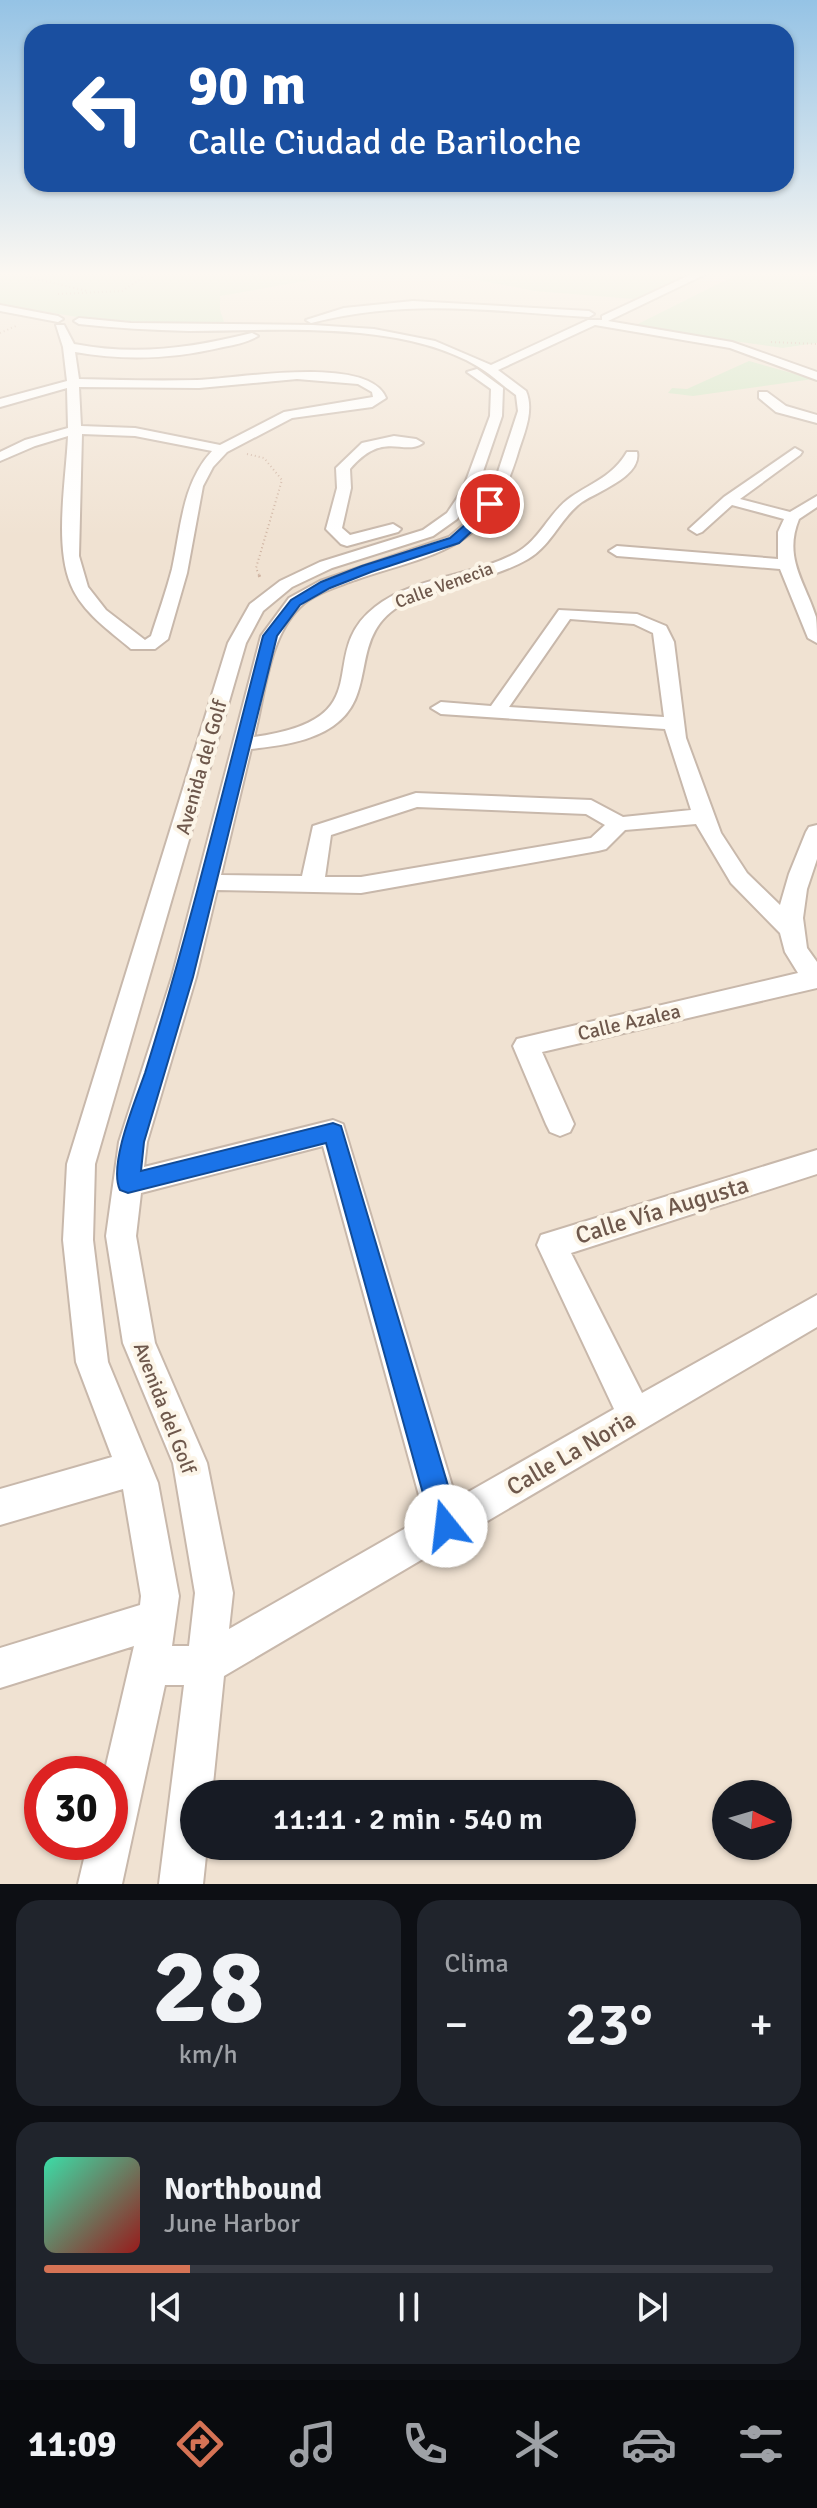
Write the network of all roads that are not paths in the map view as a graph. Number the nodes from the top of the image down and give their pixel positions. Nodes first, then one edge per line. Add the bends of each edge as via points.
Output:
1 (70, 361) edge
2 (449, 361) edge
3 (474, 361) edge
4 (508, 361) edge
5 (776, 361) edge
6 (492, 369) junction
7 (817, 376) edge
8 (73, 383) junction
9 (763, 395) dead end
10 (0, 403) edge
11 (817, 419) edge
12 (75, 429) junction
13 (416, 443) dead end
14 (222, 449) junction
15 (795, 452) dead end
16 (632, 455) dead end
17 (0, 457) edge
18 (729, 500) junction
19 (817, 500) edge
20 (792, 517) junction
21 (697, 529) dead end
22 (428, 533) junction
23 (617, 551) dead end
24 (788, 565) junction
25 (817, 638) edge
26 (441, 708) dead end
27 (496, 712) junction
28 (675, 724) junction
29 (243, 744) junction
30 (704, 816) junction
31 (619, 824) junction
32 (817, 832) edge
33 (208, 882) junction
34 (312, 884) junction
35 (791, 930) junction
36 (816, 979) edge
37 (560, 1124) dead end
38 (817, 1162) edge
39 (128, 1184) junction
40 (817, 1310) edge
41 (635, 1416) junction
42 (134, 1468) junction
43 (0, 1507) edge
44 (446, 1526) junction
45 (157, 1619) junction
46 (205, 1665) junction
47 (150, 1666) junction
48 (0, 1668) edge
49 (100, 1884) edge
50 (181, 1884) edge

1 - 8 street
2 - 22 street, Avenida del Golf via 497,388 496,416 470,489 452,516
3 - 6 street, Avenida del Golf
4 - 6 street
5 - 7 street
6 - 29 street, Avenida del Golf via 522,394 524,411 499,490 480,518 455,540 366,569 295,602 270,636
8 - 10 street
8 - 12 street
8 - 14 street via 199,384 321,376 361,381 380,398 289,415
9 - 11 street via 781,409
12 - 14 street via 102,427
12 - 14 street via 71,556 80,587 100,614 137,645 159,639 196,486
12 - 17 street
13 - 22 street via 387,438 355,452 343,468 334,529 347,541 413,523
15 - 18 street
16 - 29 street, Calle Venecia via 612,479 572,502 537,546 390,604 372,617 359,638 345,702 324,724 281,740
18 - 20 street
18 - 21 street
19 - 20 street
20 - 24 street via 784,543
22 - 42 street, Avenida del Golf via 326,565 277,591 256,608 237,643 81,1164 78,1240 92,1362
23 - 24 street
24 - 25 street
26 - 27 street
27 - 28 street
27 - 28 street via 565,614 637,619 660,630
28 - 30 street
29 - 33 street, Avenida del Golf
30 - 31 street
30 - 35 street via 739,878
31 - 34 street via 598,844 361,885
31 - 34 street via 591,807 416,800 321,831
32 - 35 street via 804,861 789,918
33 - 34 street
33 - 39 street, Avenida del Golf via 133,1142
35 - 36 street via 796,951
36 - 37 street, Calle Azalea via 526,1046
38 - 41 street, Calle Vía Augusta via 552,1245
39 - 44 street via 333,1132
39 - 46 street, Avenida del Golf via 121,1236 139,1343 190,1463 214,1593
40 - 41 street, Calle La Noria
41 - 44 street, Calle La Noria
42 - 43 street
42 - 45 street, Avenida del Golf via 160,1596
44 - 46 street, Calle La Noria
45 - 47 street, Avenida del Golf
45 - 48 street
46 - 47 street, Calle La Noria
46 - 50 street, Avenida del Golf
47 - 49 street, Avenida del Golf

